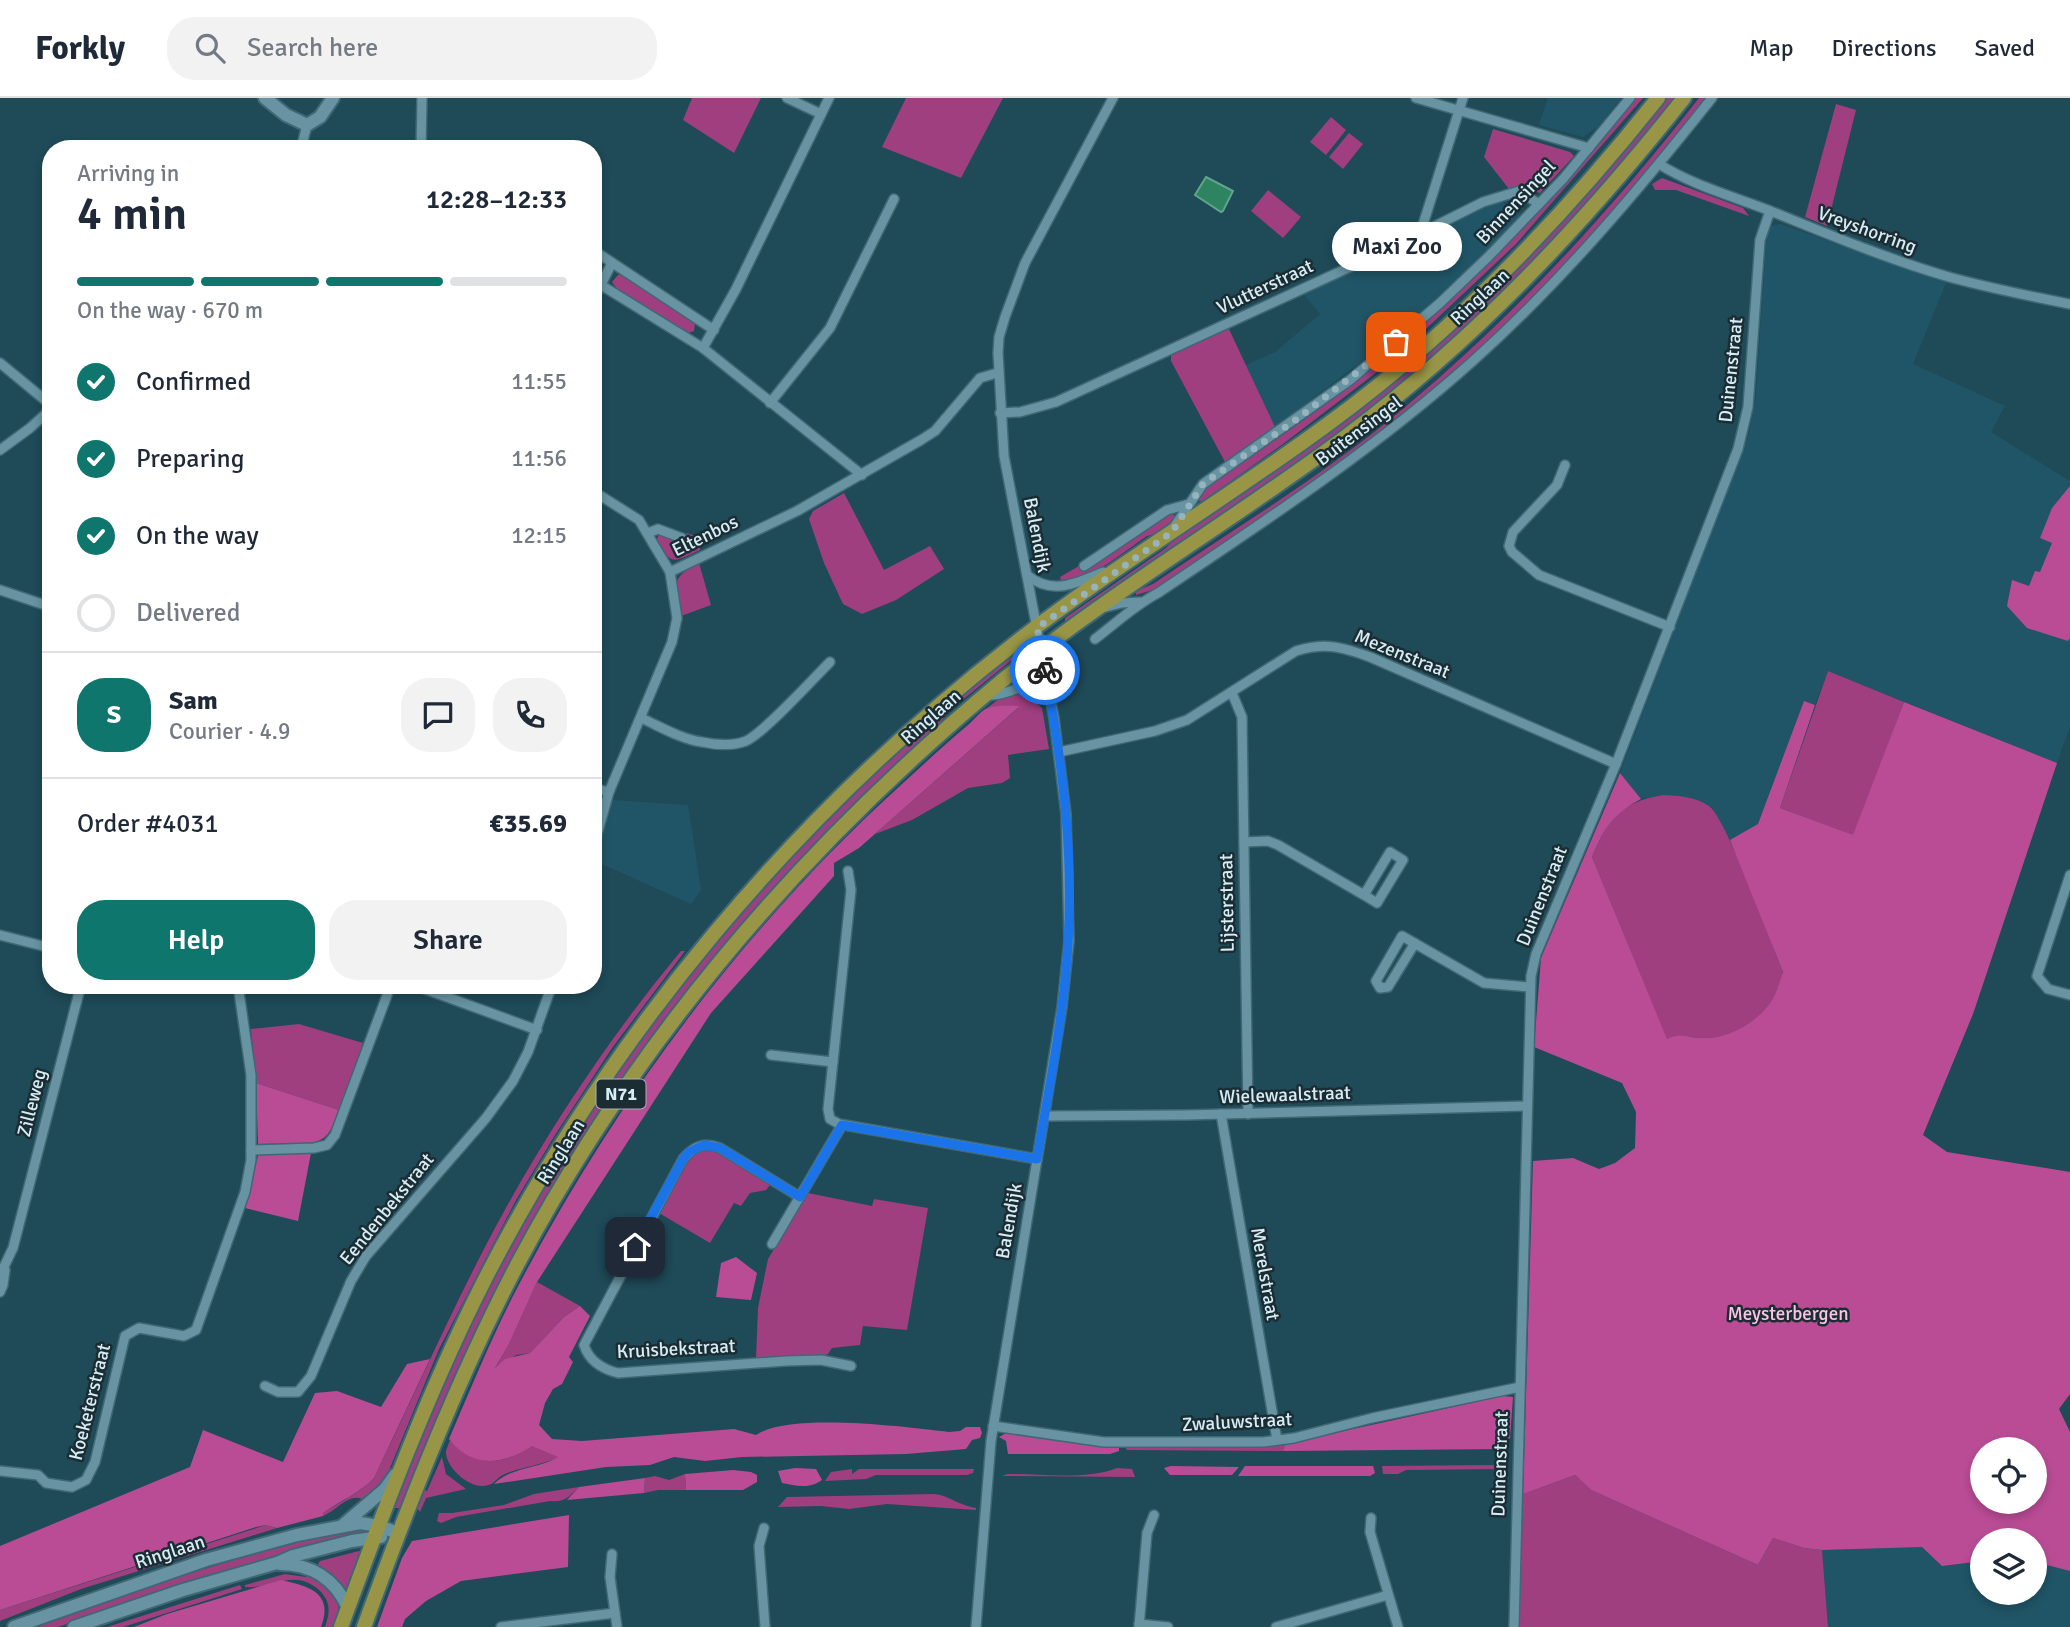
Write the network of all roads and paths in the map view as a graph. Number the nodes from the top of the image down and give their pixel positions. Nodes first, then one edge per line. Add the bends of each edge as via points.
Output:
1 (265, 98) edge
2 (333, 98) edge
3 (422, 98) edge
4 (787, 98) edge
5 (829, 98) edge
6 (1113, 98) edge
7 (1416, 98) edge
8 (1463, 98) edge
9 (1630, 98) edge
10 (1658, 98) edge
11 (1684, 98) edge
12 (1712, 98) edge
13 (1459, 111) junction
14 (821, 114) junction
15 (307, 125) junction
16 (303, 140) edge
17 (422, 140) edge
18 (1589, 148) junction
19 (1659, 164) junction
20 (894, 199) dead end
21 (1539, 204) junction
22 (1770, 211) junction
23 (1420, 234) junction
24 (602, 256) edge
25 (612, 263) junction
26 (602, 283) edge
27 (602, 286) edge
28 (2070, 303) edge
29 (714, 330) junction
30 (703, 348) junction
31 (0, 363) edge
32 (997, 373) junction
33 (42, 399) edge
34 (770, 403) junction
35 (1000, 413) junction
36 (42, 416) edge
37 (0, 450) edge
38 (1565, 465) dead end
39 (862, 475) junction
40 (602, 497) edge
41 (1189, 504) junction
42 (1172, 532) junction
43 (648, 533) junction
44 (682, 538) dead end
45 (1084, 566) dead end
46 (670, 572) junction
47 (1112, 572) junction
48 (1027, 575) junction
49 (0, 590) edge
50 (1140, 602) junction
51 (42, 604) edge
52 (1097, 609) junction
53 (1670, 627) junction
54 (1037, 628) junction
55 (1095, 639) dead end
56 (1042, 650) junction
57 (830, 662) dead end
58 (1231, 693) junction
59 (985, 695) junction
60 (1051, 698) junction
61 (641, 718) junction
62 (1059, 752) junction
63 (1616, 764) junction
64 (602, 790) edge
65 (608, 792) junction
66 (602, 815) edge
67 (1244, 842) junction
68 (848, 871) dead end
69 (2070, 875) edge
70 (1364, 895) junction
71 (2066, 899) edge
72 (0, 934) edge
73 (1415, 943) junction
74 (42, 946) edge
75 (1529, 987) junction
76 (79, 994) edge
77 (239, 994) edge
78 (388, 994) edge
79 (439, 994) edge
80 (549, 994) edge
81 (2070, 995) edge
82 (537, 1030) junction
83 (771, 1055) dead end
84 (833, 1062) junction
85 (1526, 1106) junction
86 (1221, 1114) junction
87 (1248, 1114) junction
88 (1045, 1116) junction
89 (842, 1125) junction
90 (251, 1150) junction
91 (1037, 1159) junction
92 (800, 1197) junction
93 (772, 1244) dead end
94 (2, 1272) edge
95 (0, 1292) edge
96 (837, 1349) dead end
97 (834, 1362) junction
98 (851, 1366) dead end
99 (265, 1386) dead end
100 (1520, 1387) junction
101 (993, 1426) junction
102 (1277, 1440) junction
103 (402, 1466) junction
104 (0, 1471) edge
105 (1154, 1515) dead end
106 (1371, 1518) dead end
107 (341, 1526) junction
108 (764, 1528) dead end
109 (377, 1532) junction
110 (398, 1533) junction
111 (612, 1554) dead end
112 (277, 1563) junction
113 (1388, 1595) junction
114 (348, 1608) junction
115 (615, 1613) junction
116 (1139, 1626) edge
117 (14, 1627) edge
118 (74, 1627) edge
119 (341, 1627) edge
120 (364, 1627) edge
121 (501, 1627) edge
122 (617, 1627) edge
123 (765, 1627) edge
124 (976, 1627) edge
125 (1168, 1627) edge
126 (1276, 1627) edge
127 (1398, 1627) edge
128 (1514, 1627) edge

1 - 15 main road
2 - 15 main road via 320,117
3 - 17 street
4 - 14 street
5 - 14 street
6 - 32 street, Balendijk via 1025,264 999,337
7 - 13 street
8 - 13 street
9 - 18 street, Binnensingel
10 - 42 highway, Ringlaan / N71 via 1549,226 1435,338 1330,423
11 - 52 highway, Ringlaan / N71 via 1562,243 1436,364 1337,443
12 - 19 street, Buitensingel
13 - 18 street
13 - 23 street
14 - 29 street
15 - 16 street
18 - 21 street, Binnensingel
19 - 22 street, Vreyshorring
19 - 50 street, Buitensingel via 1557,280 1427,401 1335,472
20 - 34 street via 830,328
21 - 23 street, Vlutterstraat via 1526,193 1511,192
21 - 41 street, Binnensingel via 1396,342 1203,484
22 - 28 street, Vreyshorring via 1948,277
22 - 53 street, Duinenstraat via 1760,240 1743,430
23 - 35 street, Vlutterstraat via 1056,402
24 - 25 street
25 - 26 street
25 - 29 street
27 - 30 street
29 - 30 street
30 - 34 street
31 - 33 street
32 - 35 street, Balendijk
32 - 39 street, Eltenbos via 973,384 935,430
34 - 39 street
35 - 48 street, Balendijk
36 - 37 street
38 - 53 street via 1557,485 1513,532 1512,552 1539,575
39 - 46 street, Eltenbos via 797,512
40 - 43 street via 639,520
41 - 42 street, Binnensingel
41 - 45 street, Binnensingel via 1167,510
42 - 47 highway, Ringlaan / N71
43 - 44 street via 658,529
43 - 46 street
46 - 61 street, Eltenbos via 676,627
47 - 48 street via 1066,586 1044,586
47 - 54 highway, Ringlaan / N71
48 - 54 street, Balendijk
49 - 51 street
50 - 52 street, Buitensingel
50 - 55 street, Buitensingel
52 - 56 highway, Ringlaan / N71
53 - 63 street, Duinenstraat
54 - 56 street, Balendijk
54 - 103 highway, Ringlaan / N71 via 881,757 760,881 682,972 589,1102 512,1229 460,1331
56 - 59 highway, Ringlaan / N71
56 - 60 street, Balendijk
57 - 61 street via 753,737 734,744 702,742
58 - 62 street, Mezenstraat via 1170,727
58 - 63 street, Mezenstraat via 1296,651 1329,645 1370,657
58 - 67 street, Lijsterstraat via 1242,717
59 - 60 street via 1028,686
59 - 110 highway, Ringlaan / N71 via 809,858 651,1051 586,1147 518,1264 450,1404
60 - 62 street, Balendijk
61 - 65 street, Eltenbos
62 - 88 street, Balendijk via 1068,853 1069,941
63 - 75 street, Duinenstraat via 1536,954
64 - 65 street
65 - 66 street, Eltenbos
67 - 70 street via 1273,842
67 - 87 street, Lijsterstraat
68 - 84 street
69 - 71 street
70 - 70 street via 1377,903 1403,860 1390,852
71 - 81 street via 2037,976 2048,989
72 - 74 street
73 - 73 street via 1402,936 1376,981 1380,988 1388,987
73 - 75 street via 1484,983
75 - 85 street, Duinenstraat
76 - 94 street, Zilleweg via 13,1248
77 - 90 street, Koeketerstraat via 251,1075
78 - 90 street via 335,1135 327,1145
79 - 82 street
80 - 82 street
82 - 99 street, Eendenbekstraat via 513,1081 486,1118 366,1256 351,1280 311,1376 298,1392 278,1392
83 - 84 street
84 - 89 street via 828,1115
85 - 87 street, Wielewaalstraat
85 - 100 street, Duinenstraat
86 - 87 street, Wielewaalstraat
86 - 88 street, Wielewaalstraat
86 - 102 street, Merelstraat
88 - 91 street, Balendijk
89 - 91 street
89 - 92 street
90 - 104 street, Koeketerstraat via 245,1192 196,1330 184,1336 139,1328 125,1336 90,1475 72,1487 46,1483 38,1475
91 - 101 street, Balendijk
92 - 93 street
92 - 97 street, Kruisbekstraat via 720,1148 697,1147 683,1159 584,1345 593,1360 618,1373 734,1363
94 - 95 street, Zilleweg
96 - 97 street
97 - 98 street, Kruisbekstraat
100 - 102 street, Zwaluwstraat
100 - 128 street, Duinenstraat
101 - 102 street, Zwaluwstraat via 1104,1443
101 - 124 street, Balendijk
103 - 107 main road, Ringlaan via 385,1489
103 - 109 highway, Ringlaan / N71
105 - 116 street via 1147,1533
106 - 113 street via 1370,1532
107 - 109 main road, Ringlaan via 360,1523
107 - 117 main road, Ringlaan via 206,1560
108 - 123 street via 759,1546
109 - 110 main road, Ringlaan
109 - 112 main road, Ringlaan
109 - 114 highway, N71
110 - 120 highway, N71
111 - 115 street
112 - 114 main road, Ringlaan via 312,1569 338,1590
112 - 118 main road, Ringlaan
113 - 126 street
113 - 127 street
114 - 119 highway, N71
115 - 121 street
115 - 122 street
116 - 125 street

